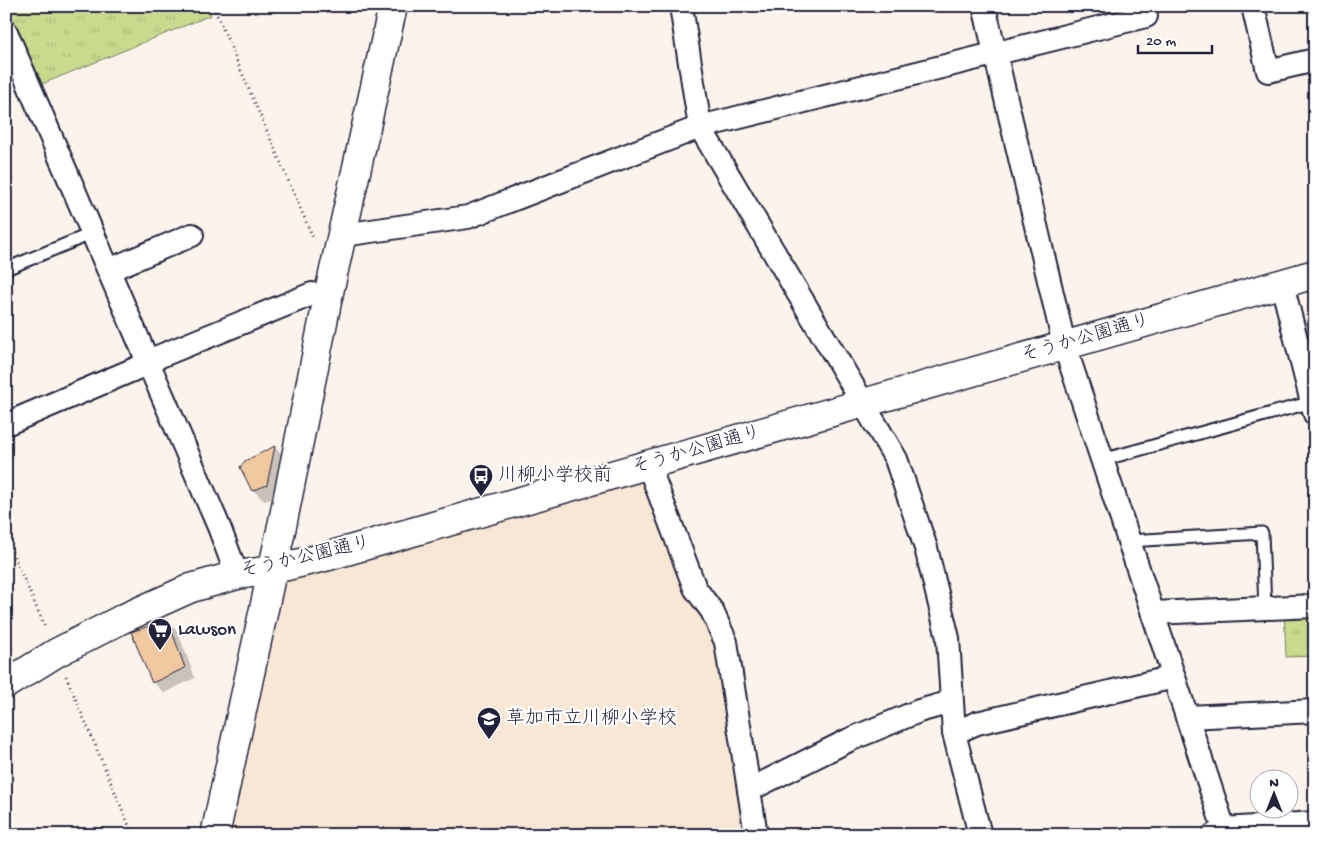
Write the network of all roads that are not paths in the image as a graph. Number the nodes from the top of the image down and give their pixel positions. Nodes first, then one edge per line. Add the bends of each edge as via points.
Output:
1 (393, 6) edge
2 (681, 6) edge
3 (984, 6) edge
4 (1144, 6) edge
5 (1253, 6) edge
6 (6, 32) edge
7 (995, 53) junction
8 (1315, 60) edge
9 (700, 127) junction
10 (93, 233) junction
11 (192, 235) dead end
12 (343, 235) junction
13 (6, 269) edge
14 (109, 270) junction
15 (1315, 274) edge
16 (1282, 284) junction
17 (328, 297) junction
18 (1064, 344) junction
19 (148, 362) junction
20 (863, 404) junction
21 (1313, 408) edge
22 (6, 424) edge
23 (1102, 460) junction
24 (648, 464) junction
25 (1129, 541) junction
26 (271, 570) junction
27 (237, 574) junction
28 (1315, 606) edge
29 (1265, 608) junction
30 (1153, 613) junction
31 (1174, 677) junction
32 (6, 684) edge
33 (951, 702) junction
34 (1315, 711) edge
35 (1187, 717) junction
36 (954, 733) junction
37 (749, 790) junction
38 (1315, 823) edge
39 (1221, 833) edge
40 (215, 835) edge
41 (756, 835) edge
42 (980, 835) edge

1 - 12 street
2 - 9 street
3 - 7 street
4 - 7 street via 1146,16
5 - 8 street via 1268,71
6 - 10 street
7 - 9 street
7 - 18 street
9 - 12 street via 468,217
9 - 20 street
10 - 13 lane
10 - 14 street
11 - 14 street
12 - 17 street
14 - 19 street
15 - 16 street, そうか公園通り
16 - 18 street, そうか公園通り
16 - 21 street
17 - 19 street via 312,294
17 - 26 street
18 - 20 street, そうか公園通り
18 - 23 street
19 - 22 street
19 - 27 street
20 - 24 street, そうか公園通り
20 - 33 street via 896,459 926,548 948,638
21 - 23 lane
23 - 25 street
24 - 26 street, そうか公園通り
24 - 37 street via 695,588 712,611 726,642
25 - 29 lane via 1262,533
25 - 30 street
26 - 27 street, そうか公園通り
26 - 40 street
27 - 32 street, そうか公園通り via 191,588 122,619 56,653
28 - 29 street
29 - 30 street
30 - 31 street
31 - 35 street
31 - 36 street via 977,723
33 - 36 street
33 - 37 street via 919,711 848,740
34 - 35 street
35 - 39 street
36 - 42 street
37 - 41 street
38 - 39 street

